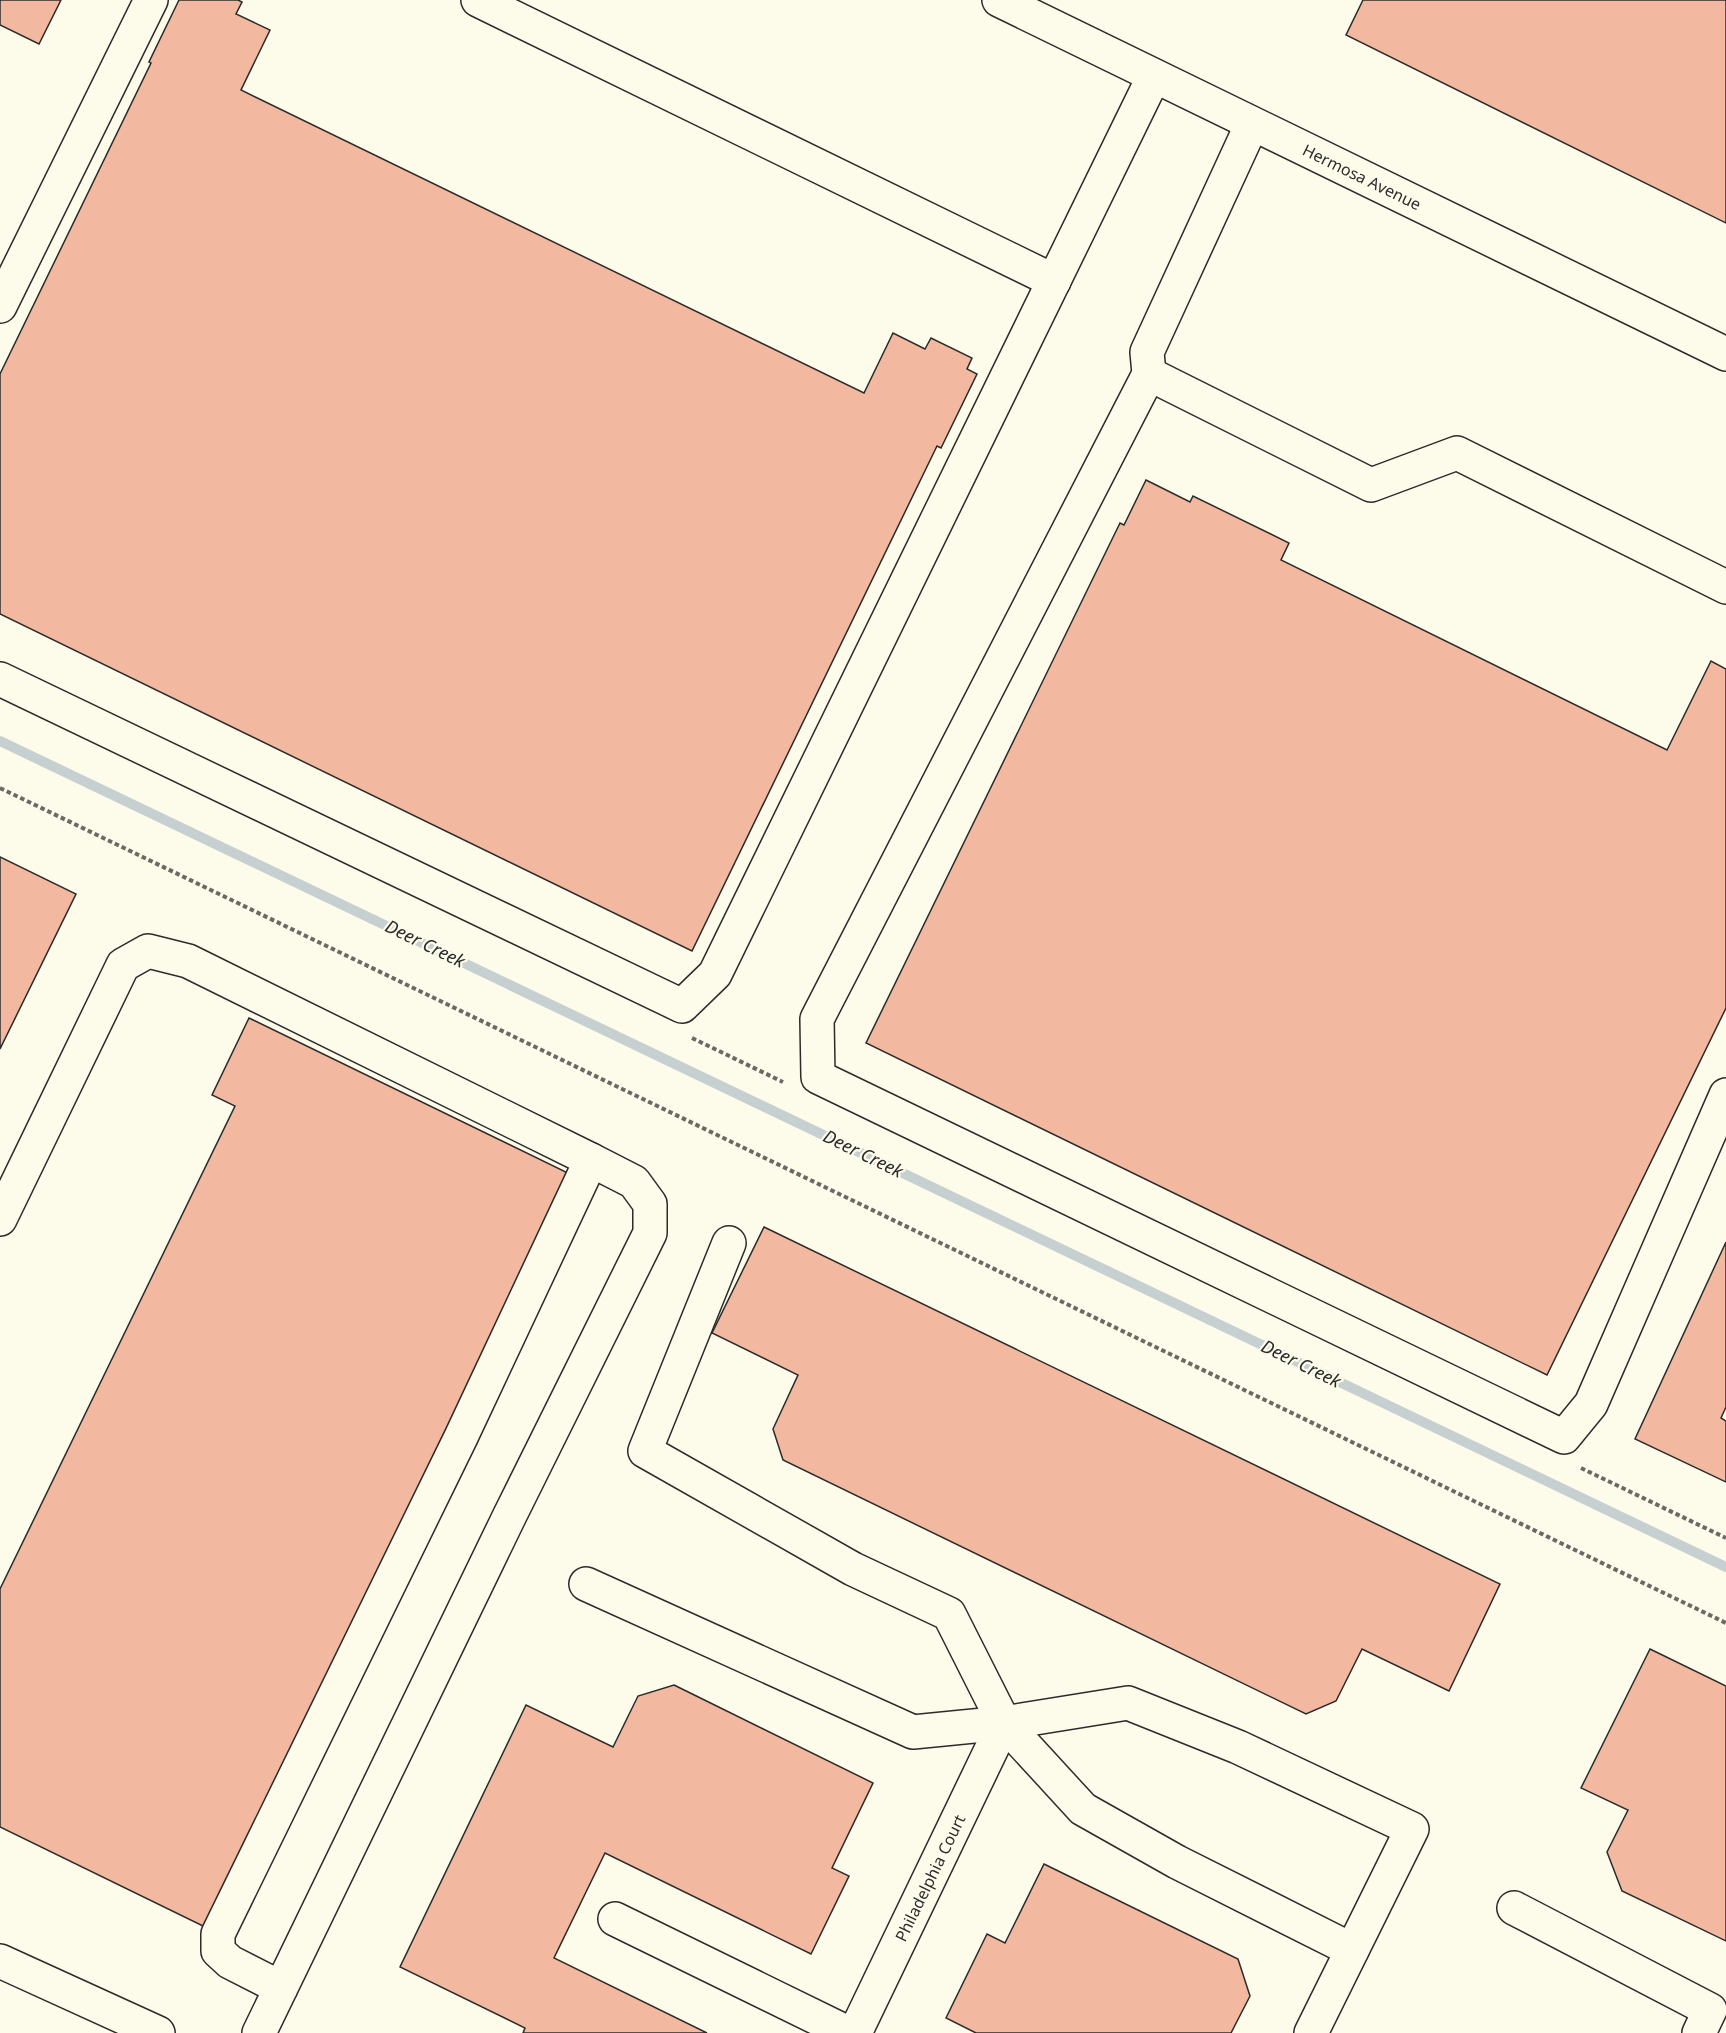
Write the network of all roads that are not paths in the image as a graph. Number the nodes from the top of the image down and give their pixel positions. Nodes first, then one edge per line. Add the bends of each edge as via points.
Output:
1 (151, 0) edge
2 (478, 0) edge
3 (999, 0) edge
4 (1154, 76) junction
5 (1252, 124) junction
6 (1054, 281) junction
7 (0, 306) edge
8 (1726, 354) edge
9 (1149, 374) junction
10 (1726, 587) edge
11 (0, 679) edge
12 (1726, 1095) edge
13 (591, 1160) junction
14 (0, 1219) edge
15 (729, 1243) dead end
16 (586, 1584) dead end
17 (1004, 1723) junction
18 (1514, 1908) dead end
19 (615, 1919) dead end
20 (1352, 1950) junction
21 (3, 1969) edge
22 (281, 1988) junction
23 (158, 2033) edge
24 (259, 2033) edge
25 (848, 2033) edge
26 (855, 2033) edge
27 (1311, 2033) edge
28 (1699, 2033) edge

1 - 7 street
2 - 6 street
3 - 4 street, Hermosa Avenue
4 - 5 street, Hermosa Avenue
4 - 6 street
5 - 8 street, Hermosa Avenue
5 - 9 street via 1147,352
6 - 11 street via 715,974 682,1006
9 - 10 street via 1371,485 1457,453
9 - 12 street via 818,1018 818,1077 1564,1437 1591,1404
13 - 14 street via 188,961 148,951 123,965
13 - 22 street via 634,1182 650,1204 650,1233
13 - 22 street via 219,1934 218,1951 230,1962
15 - 17 street via 645,1451 853,1569 949,1614
16 - 17 street via 913,1732
17 - 20 street via 1083,1809 1177,1862
17 - 20 street via 1128,1703 1238,1748 1412,1829
17 - 26 street, Philadelphia Court
18 - 28 street via 1710,2010
19 - 25 street
20 - 27 street
21 - 23 street
22 - 24 street

